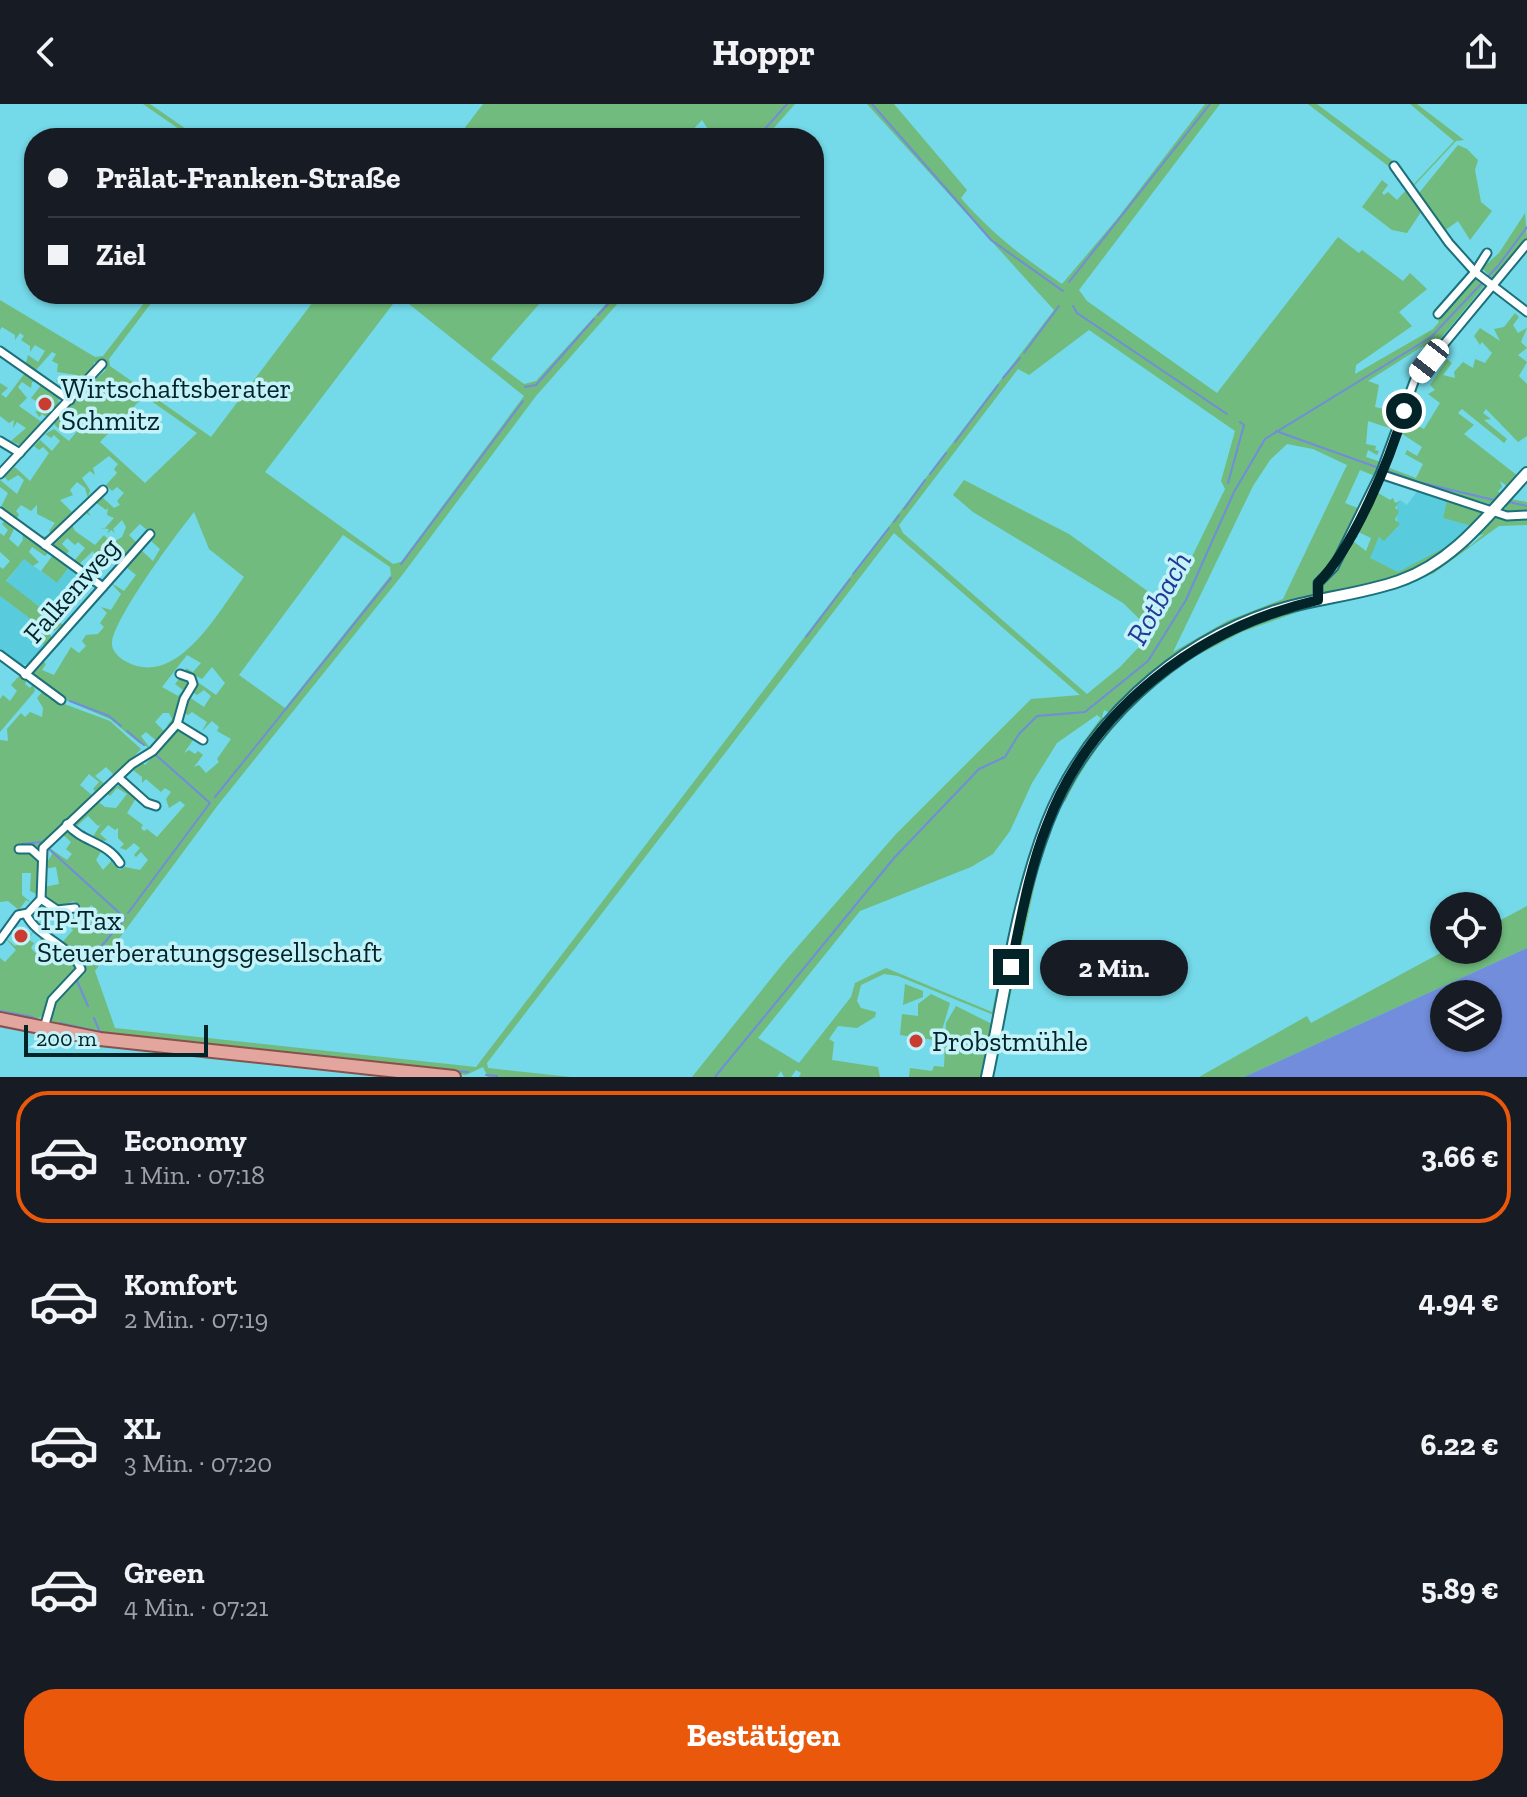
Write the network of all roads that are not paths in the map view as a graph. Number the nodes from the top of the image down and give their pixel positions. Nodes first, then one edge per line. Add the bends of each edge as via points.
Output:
1 (1394, 166) dead end
2 (1527, 244) edge
3 (1487, 253) dead end
4 (1481, 277) junction
5 (1527, 312) edge
6 (1438, 314) dead end
7 (0, 351) edge
8 (102, 364) dead end
9 (70, 400) junction
10 (0, 441) edge
11 (20, 453) junction
12 (1382, 471) junction
13 (1527, 473) edge
14 (0, 474) edge
15 (103, 490) dead end
16 (1499, 504) junction
17 (0, 512) edge
18 (1527, 515) edge
19 (150, 534) dead end
20 (45, 545) junction
21 (103, 587) junction
22 (1318, 600) junction
23 (0, 655) edge
24 (180, 674) dead end
25 (25, 675) junction
26 (61, 700) dead end
27 (177, 724) junction
28 (203, 740) dead end
29 (119, 778) junction
30 (156, 806) dead end
31 (67, 824) junction
32 (19, 849) dead end
33 (41, 858) junction
34 (120, 863) dead end
35 (41, 899) junction
36 (75, 908) dead end
37 (26, 914) junction
38 (0, 940) edge
39 (0, 1019) edge
40 (44, 1028) junction
41 (454, 1077) edge
42 (987, 1077) edge

1 - 4 street
2 - 4 street
3 - 4 street
4 - 5 street
4 - 6 street
4 - 12 street via 1415,379
7 - 9 street
8 - 9 street
9 - 11 street
10 - 11 street
11 - 14 street
12 - 16 street
12 - 22 street via 1334,567 1318,583
13 - 16 street
15 - 20 street
16 - 18 street via 1507,516
16 - 22 street via 1455,550 1424,570
17 - 20 street
19 - 21 street, Falkenweg
20 - 21 street
21 - 25 street, Falkenweg
22 - 42 street via 1255,619 1186,654 1134,695 1083,757 1055,805 1036,855
23 - 25 street
24 - 27 street via 193,684
25 - 26 street
27 - 28 street
27 - 29 street
29 - 30 street
29 - 31 street
31 - 33 street via 43,848
31 - 34 street via 82,838 102,844
32 - 33 street via 31,849
33 - 35 street
35 - 36 street via 58,910
35 - 37 street
37 - 38 street via 18,915
37 - 40 street via 81,969 52,1000
39 - 40 main road
40 - 41 main road via 116,1041

